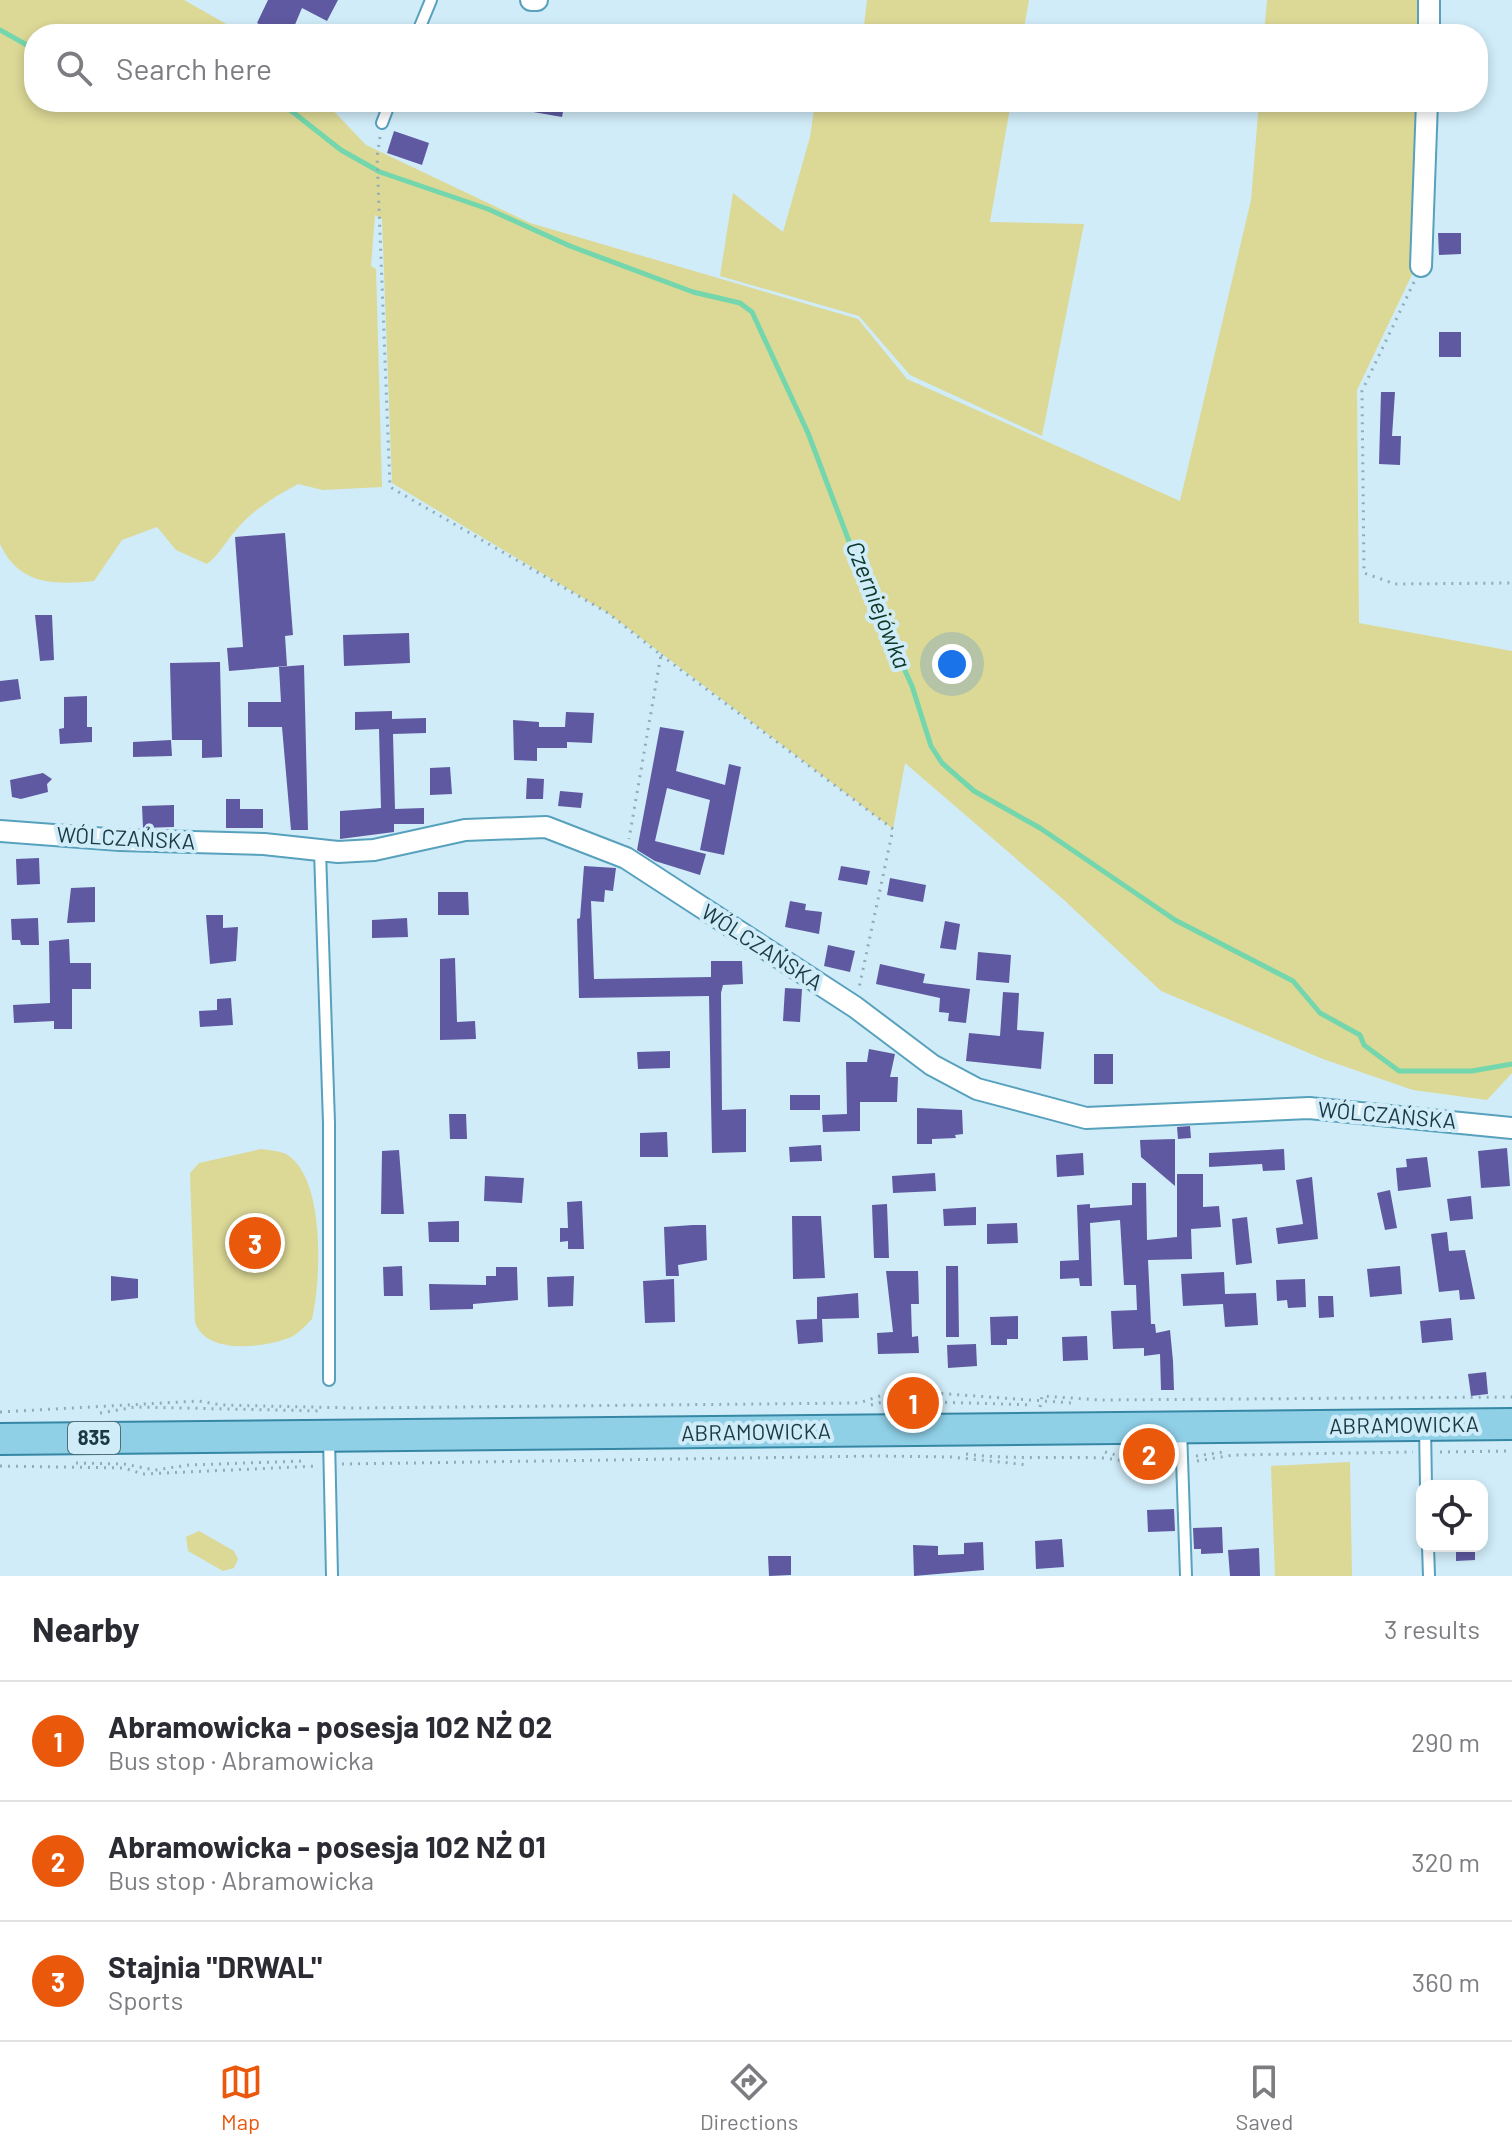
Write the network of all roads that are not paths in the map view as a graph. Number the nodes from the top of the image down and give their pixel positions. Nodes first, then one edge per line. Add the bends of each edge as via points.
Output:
1 (431, 0) edge
2 (1429, 0) edge
3 (421, 24) edge
4 (1429, 24) edge
5 (386, 112) edge
6 (1427, 112) edge
7 (382, 123) road end
8 (1421, 266) road end
9 (0, 831) edge
10 (320, 851) junction
11 (1512, 1128) edge
12 (329, 1380) dead end
13 (1512, 1424) edge
14 (1181, 1427) junction
15 (0, 1439) edge
16 (1425, 1442) junction
17 (329, 1450) junction
18 (1426, 1480) edge
19 (1428, 1552) edge
20 (332, 1576) edge
21 (1186, 1576) edge
22 (1429, 1576) edge

1 - 3 lane
2 - 4 street
5 - 7 lane
6 - 8 street
9 - 10 street, WÓLCZAŃSKA
10 - 11 street, WÓLCZAŃSKA via 374,850 465,830 546,827 626,858 855,1007 957,1081 1067,1114 1109,1118 1309,1108
10 - 12 lane via 329,1123
13 - 16 main road, ABRAMOWICKA / 835
14 - 16 main road, ABRAMOWICKA / 835
14 - 17 main road, ABRAMOWICKA / 835
14 - 21 lane
15 - 17 main road, ABRAMOWICKA / 835
16 - 18 lane
17 - 20 lane
19 - 22 lane

